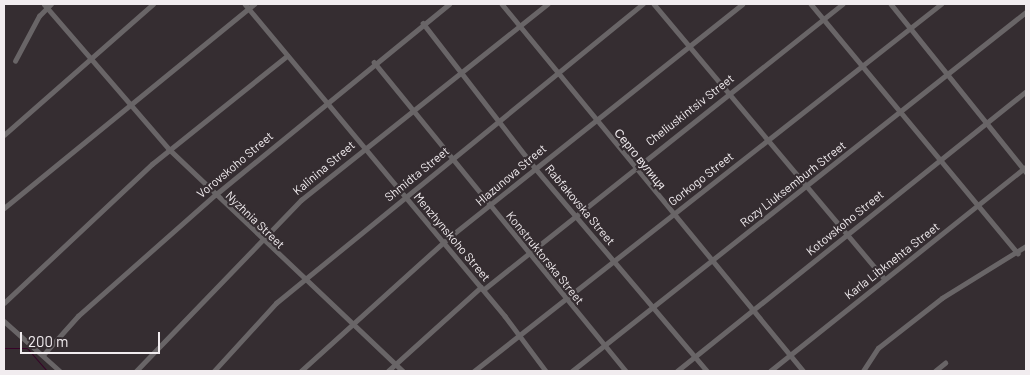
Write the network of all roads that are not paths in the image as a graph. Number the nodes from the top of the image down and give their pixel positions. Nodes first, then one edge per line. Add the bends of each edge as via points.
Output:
1 (152, 4) edge
2 (254, 4) edge
3 (449, 4) edge
4 (502, 4) edge
5 (546, 4) edge
6 (642, 4) edge
7 (654, 4) edge
8 (742, 4) edge
9 (811, 4) edge
10 (842, 4) edge
11 (891, 4) edge
12 (941, 4) edge
13 (47, 5) edge
14 (247, 6) edge
15 (1026, 12) edge
16 (823, 18) junction
17 (423, 23) junction
18 (519, 25) junction
19 (910, 28) junction
20 (689, 46) junction
21 (287, 56) junction
22 (91, 58) junction
23 (15, 61) dead end
24 (374, 62) junction
25 (862, 65) junction
26 (460, 72) junction
27 (558, 73) junction
28 (948, 74) junction
29 (1026, 91) edge
30 (728, 94) junction
31 (128, 102) junction
32 (326, 102) junction
33 (412, 112) junction
34 (901, 112) junction
35 (594, 118) junction
36 (498, 121) junction
37 (987, 123) junction
38 (4, 135) edge
39 (766, 140) junction
40 (365, 146) junction
41 (169, 149) junction
42 (450, 160) junction
43 (940, 160) junction
44 (634, 167) junction
45 (536, 168) junction
46 (1025, 169) edge
47 (806, 187) junction
48 (215, 195) junction
49 (404, 197) junction
50 (978, 205) junction
51 (490, 206) junction
52 (4, 208) edge
53 (672, 214) junction
54 (575, 216) junction
55 (847, 235) junction
56 (261, 238) junction
57 (443, 243) junction
58 (1026, 246) edge
59 (528, 252) junction
60 (1018, 253) junction
61 (614, 260) junction
62 (711, 261) junction
63 (305, 278) junction
64 (884, 278) junction
65 (482, 289) junction
66 (565, 298) junction
67 (4, 303) edge
68 (652, 308) junction
69 (753, 310) junction
70 (4, 321) edge
71 (350, 323) junction
72 (519, 334) junction
73 (604, 346) junction
74 (44, 354) junction
75 (790, 355) junction
76 (695, 357) junction
77 (945, 363) dead end
78 (396, 364) junction
79 (60, 371) edge
80 (136, 371) edge
81 (214, 371) edge
82 (301, 371) edge
83 (388, 371) edge
84 (403, 371) edge
85 (474, 371) edge
86 (546, 371) edge
87 (572, 371) edge
88 (626, 371) edge
89 (677, 371) edge
90 (707, 371) edge
91 (770, 371) edge
92 (803, 371) edge
93 (863, 371) edge
94 (935, 371) edge

1 - 22 street
2 - 14 street
3 - 17 street, Vorovskoho Street
4 - 18 street, Серго вулиця
5 - 18 street, Kalinina Street
6 - 27 street, Shmidta Street
7 - 20 street
8 - 20 street, Hlazunova Street
9 - 16 street
10 - 16 street, Cheliuskintsiv Street
11 - 19 street
12 - 19 street, Gorkogo Street
13 - 22 street, Nyzhnia Street
13 - 23 street
14 - 21 street, Menzhynskoho Street
14 - 31 street
15 - 28 street, Rozy Liuksemburh Street
16 - 25 street
16 - 30 street, Cheliuskintsiv Street
17 - 24 street, Vorovskoho Street
17 - 26 street, Rabfakovska Street
18 - 26 street, Kalinina Street
18 - 27 street, Серго вулиця
19 - 25 street, Gorkogo Street
19 - 28 street
20 - 30 street
20 - 35 street, Hlazunova Street
21 - 32 street, Menzhynskoho Street
21 - 41 street
22 - 31 street, Nyzhnia Street
22 - 38 street
24 - 32 street, Vorovskoho Street
24 - 33 street, Konstruktorska Street
25 - 34 street
25 - 39 street, Gorkogo Street
26 - 33 street, Kalinina Street
26 - 36 street, Rabfakovska Street
27 - 35 street, Серго вулиця
27 - 36 street, Shmidta Street
28 - 34 street, Rozy Liuksemburh Street
28 - 37 street
29 - 37 street, Kotovskoho Street
30 - 39 street
30 - 44 street, Cheliuskintsiv Street
31 - 41 street, Nyzhnia Street
31 - 52 street
32 - 40 street, Menzhynskoho Street
32 - 48 street, Vorovskoho Street
33 - 40 street, Kalinina Street
33 - 42 street, Konstruktorska Street
34 - 43 street
34 - 47 street, Rozy Liuksemburh Street
35 - 44 street, Серго вулиця
35 - 45 street, Hlazunova Street
36 - 42 street, Shmidta Street
36 - 45 street, Rabfakovska Street
37 - 43 street, Kotovskoho Street
37 - 46 street
39 - 47 street
39 - 53 street, Gorkogo Street
40 - 49 street, Menzhynskoho Street
40 - 56 street, Kalinina Street
41 - 48 street, Nyzhnia Street
41 - 67 street
42 - 49 street, Shmidta Street
42 - 51 street, Konstruktorska Street
43 - 50 street
43 - 55 street, Kotovskoho Street
44 - 53 street, Серго вулиця
44 - 54 street, Cheliuskintsiv Street
45 - 51 street, Hlazunova Street
45 - 54 street, Rabfakovska Street
46 - 50 street, Karla Libknehta Street
47 - 55 street
47 - 62 street, Rozy Liuksemburh Street
48 - 56 street, Nyzhnia Street
48 - 74 street, Vorovskoho Street via 78,316
49 - 57 street, Menzhynskoho Street
49 - 63 street, Shmidta Street
50 - 60 street
50 - 64 street, Karla Libknehta Street
51 - 57 street, Hlazunova Street
51 - 59 street, Konstruktorska Street
53 - 61 street, Gorkogo Street
53 - 62 street, Серго вулиця
54 - 59 street, Cheliuskintsiv Street
54 - 61 street, Rabfakovska Street
55 - 64 street
55 - 69 street, Kotovskoho Street
56 - 63 street, Nyzhnia Street
56 - 80 street, Kalinina Street
57 - 65 street, Menzhynskoho Street
57 - 71 street, Hlazunova Street
58 - 60 street
59 - 65 street, Cheliuskintsiv Street
59 - 66 street, Konstruktorska Street
60 - 93 street via 942,298 878,348
61 - 66 street, Gorkogo Street
61 - 68 street, Rabfakovska Street
62 - 68 street, Rozy Liuksemburh Street
62 - 69 street, Серго вулиця
63 - 71 street, Nyzhnia Street
63 - 81 street, Shmidta Street via 276,303
64 - 75 street, Karla Libknehta Street
65 - 72 street, Menzhynskoho Street
65 - 78 street, Cheliuskintsiv Street
66 - 72 street, Gorkogo Street
66 - 73 street, Konstruktorska Street
68 - 73 street, Rozy Liuksemburh Street
68 - 76 street, Rabfakovska Street
69 - 75 street, Серго вулиця
69 - 76 street, Kotovskoho Street
70 - 74 street
71 - 78 street, Nyzhnia Street
71 - 82 street, Hlazunova Street
72 - 85 street, Gorkogo Street
72 - 86 street, Menzhynskoho Street
73 - 87 street, Rozy Liuksemburh Street
73 - 88 street, Konstruktorska Street
74 - 79 street
75 - 91 street, Karla Libknehta Street
75 - 92 street, Серго вулиця
76 - 89 street, Kotovskoho Street
76 - 90 street, Rabfakovska Street
77 - 94 street
78 - 83 street, Cheliuskintsiv Street
78 - 84 street, Nyzhnia Street

